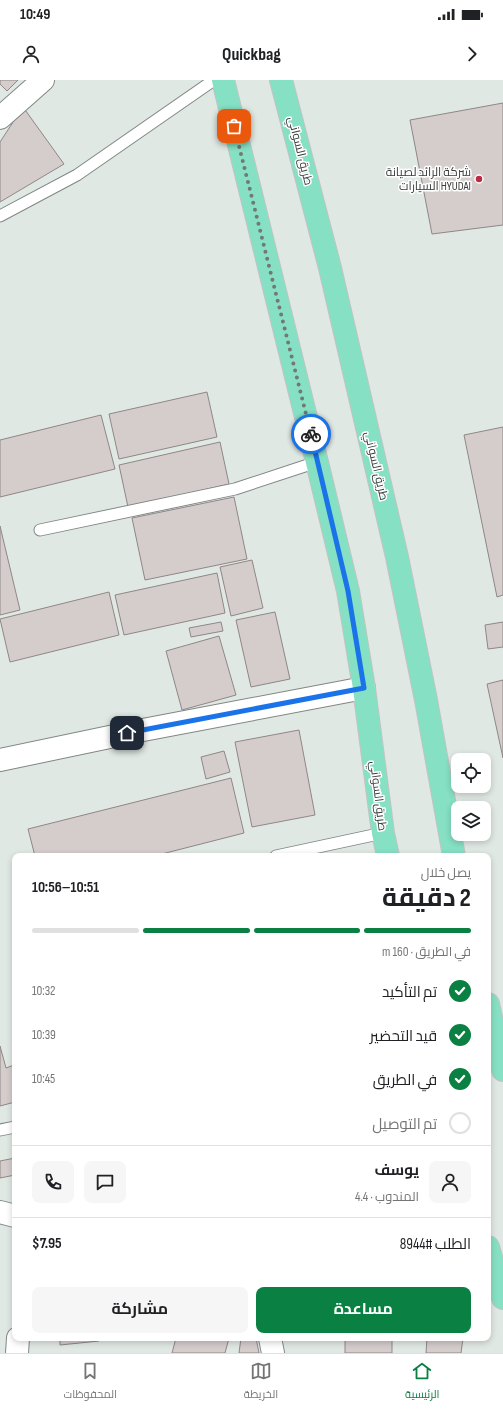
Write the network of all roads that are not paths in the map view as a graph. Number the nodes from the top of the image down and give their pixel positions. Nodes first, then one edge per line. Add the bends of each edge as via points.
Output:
1 (43, 80) edge
2 (214, 80) edge
3 (223, 80) edge
4 (281, 80) edge
5 (0, 118) edge
6 (0, 216) edge
7 (317, 462) junction
8 (40, 530) dead end
9 (364, 688) junction
10 (0, 760) edge
11 (383, 833) junction
12 (290, 853) edge
13 (387, 853) edge
14 (453, 853) edge
15 (491, 1017) edge
16 (503, 1070) edge
17 (12, 1128) edge
18 (0, 1130) edge
19 (0, 1212) edge
20 (12, 1215) edge
21 (491, 1261) edge
22 (497, 1290) edge
23 (18, 1341) edge
24 (271, 1341) edge
25 (18, 1353) edge
26 (273, 1353) edge

1 - 5 street
2 - 6 lane via 77,175
3 - 7 highway, طريق السواني
4 - 14 highway, طريق السواني via 330,268 397,557
7 - 8 lane via 235,489
7 - 9 highway, طريق السواني via 348,591
9 - 10 street via 150,728
9 - 11 highway, طريق السواني
11 - 12 lane
11 - 13 highway, طريق السواني
15 - 16 highway
17 - 18 lane
19 - 20 street
21 - 22 highway
23 - 25 street
24 - 26 street

